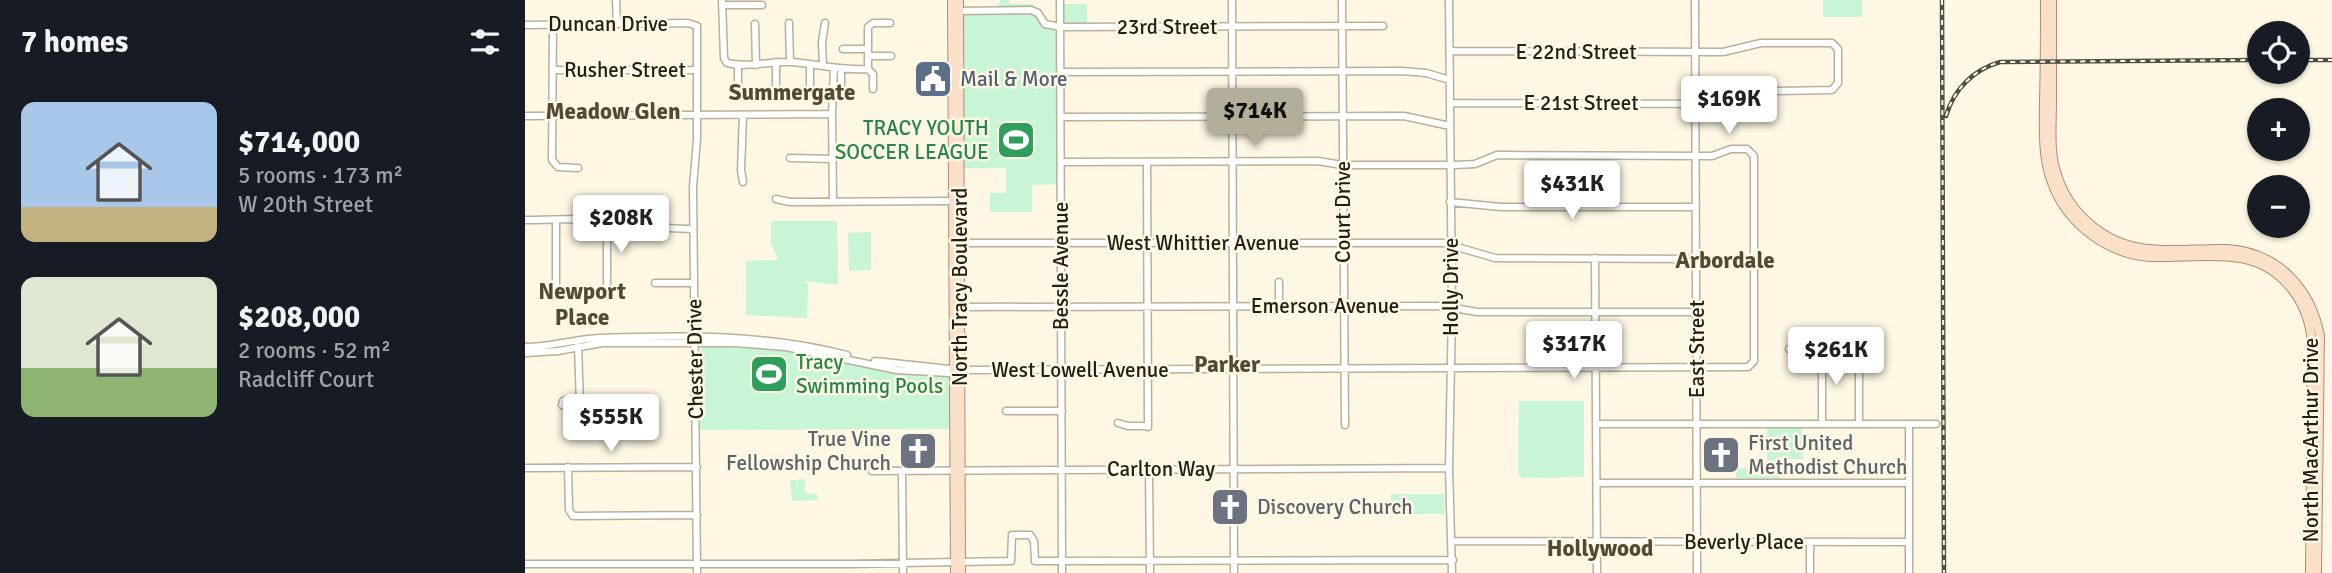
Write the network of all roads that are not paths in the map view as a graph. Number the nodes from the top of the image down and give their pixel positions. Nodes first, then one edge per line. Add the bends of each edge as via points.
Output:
1 (617, 0) edge
2 (955, 0) edge
3 (1060, 0) edge
4 (1232, 0) edge
5 (1342, 0) edge
6 (1450, 0) edge
7 (1695, 0) edge
8 (2045, 0) edge
9 (2052, 0) edge
10 (722, 3) edge
11 (762, 5) dead end
12 (959, 11) junction
13 (789, 23) dead end
14 (825, 23) dead end
15 (890, 23) dead end
16 (553, 24) junction
17 (617, 24) junction
18 (691, 24) joint
19 (755, 24) dead end
20 (525, 25) edge
21 (1341, 26) junction
22 (1383, 26) dead end
23 (1061, 27) junction
24 (1232, 27) junction
25 (843, 49) dead end
26 (1450, 51) junction
27 (868, 52) junction
28 (1696, 52) junction
29 (891, 56) dead end
30 (776, 62) junction
31 (790, 62) junction
32 (738, 65) junction
33 (756, 65) junction
34 (810, 65) junction
35 (823, 66) junction
36 (838, 68) junction
37 (868, 69) junction
38 (553, 70) junction
39 (697, 70) junction
40 (1342, 71) junction
41 (1061, 72) junction
42 (1232, 72) junction
43 (1450, 80) junction
44 (1836, 87) joint
45 (738, 89) dead end
46 (776, 89) dead end
47 (810, 89) dead end
48 (873, 89) dead end
49 (841, 90) dead end
50 (1450, 103) junction
51 (1696, 104) junction
52 (832, 114) junction
53 (743, 115) junction
54 (525, 116) edge
55 (552, 116) junction
56 (698, 116) junction
57 (1342, 116) junction
58 (1061, 117) junction
59 (1233, 117) junction
60 (1450, 126) junction
61 (1696, 155) junction
62 (790, 158) dead end
63 (833, 159) junction
64 (1061, 162) junction
65 (1147, 162) junction
66 (1232, 162) junction
67 (1342, 165) junction
68 (1450, 165) junction
69 (578, 168) dead end
70 (743, 182) dead end
71 (776, 199) dead end
72 (956, 201) junction
73 (833, 202) junction
74 (1450, 202) junction
75 (1696, 207) junction
76 (525, 220) edge
77 (556, 220) junction
78 (607, 222) junction
79 (693, 229) junction
80 (956, 243) junction
81 (1061, 243) junction
82 (1148, 243) junction
83 (1232, 243) junction
84 (1343, 243) junction
85 (1452, 246) junction
86 (1595, 258) junction
87 (1696, 259) junction
88 (1279, 282) dead end
89 (655, 283) dead end
90 (693, 283) junction
91 (607, 288) dead end
92 (556, 296) dead end
93 (1061, 306) junction
94 (1148, 306) junction
95 (1233, 306) junction
96 (1279, 306) junction
97 (1344, 306) junction
98 (957, 307) junction
99 (1452, 308) junction
100 (1595, 312) junction
101 (1696, 313) junction
102 (695, 340) junction
103 (578, 344) junction
104 (525, 347) edge
105 (1789, 349) dead end
106 (1822, 350) junction
107 (525, 353) edge
108 (1596, 367) junction
109 (1697, 367) junction
110 (1452, 368) junction
111 (1062, 369) junction
112 (1148, 369) junction
113 (1233, 369) junction
114 (1345, 369) junction
115 (956, 370) junction
116 (578, 397) junction
117 (1006, 411) dead end
118 (1062, 411) junction
119 (1118, 423) dead end
120 (1596, 424) junction
121 (1697, 424) junction
122 (1822, 424) junction
123 (1859, 424) junction
124 (1936, 424) dead end
125 (1345, 425) dead end
126 (1909, 425) junction
127 (568, 467) junction
128 (697, 467) junction
129 (525, 468) edge
130 (1449, 468) junction
131 (1233, 469) junction
132 (957, 470) junction
133 (1062, 470) junction
134 (1149, 470) junction
135 (872, 471) dead end
136 (902, 471) junction
137 (1597, 483) junction
138 (1697, 483) junction
139 (1909, 483) junction
140 (697, 515) junction
141 (1452, 541) junction
142 (1597, 542) junction
143 (1697, 542) junction
144 (1810, 542) junction
145 (1909, 542) junction
146 (1453, 559) junction
147 (1234, 560) junction
148 (958, 561) junction
149 (1062, 561) junction
150 (1150, 561) junction
151 (902, 563) junction
152 (525, 564) edge
153 (746, 564) junction
154 (799, 564) junction
155 (850, 564) junction
156 (555, 565) junction
157 (602, 565) junction
158 (650, 565) junction
159 (697, 565) junction
160 (555, 573) edge
161 (602, 573) edge
162 (650, 573) edge
163 (697, 573) edge
164 (746, 573) edge
165 (799, 573) edge
166 (850, 573) edge
167 (902, 573) edge
168 (955, 573) edge
169 (961, 573) edge
170 (1062, 573) edge
171 (1150, 573) edge
172 (1234, 573) edge
173 (1453, 573) edge
174 (1597, 573) edge
175 (1697, 573) edge
176 (1810, 573) edge
177 (1909, 573) edge
178 (2310, 573) edge
179 (2317, 573) edge

1 - 17 street
2 - 12 main road, North Tracy Boulevard
2 - 72 main road, North Tracy Boulevard
3 - 23 street, Bessle Avenue
4 - 24 street
5 - 21 street, Court Drive
6 - 26 street, Holly Drive
7 - 28 street, East Street
8 - 178 main road, North MacArthur Drive via 2045,155 2057,194 2077,222 2103,242 2131,253 2255,262 2284,281 2305,310 2312,333
9 - 179 main road, North MacArthur Drive via 2055,165 2061,187 2082,217 2100,232 2140,248 2251,253 2285,271 2309,301 2320,336
10 - 11 street
10 - 32 street via 723,58
12 - 23 street, 23rd Street via 1031,10 1045,24
12 - 72 main road, North Tracy Boulevard
13 - 31 street
14 - 35 street
15 - 27 street via 869,25
16 - 17 street, Duncan Drive
16 - 20 street, Duncan Drive
16 - 38 street
17 - 18 street, Duncan Drive
18 - 39 street, Chester Drive via 697,26
19 - 33 street
21 - 22 street, 23rd Street
21 - 24 street, 23rd Street
21 - 40 street, Court Drive
23 - 24 street, 23rd Street
23 - 41 street, Bessle Avenue
24 - 42 street
25 - 27 street
26 - 28 street, E 22nd Street
26 - 43 street, Holly Drive
27 - 29 street
27 - 37 street
28 - 44 street, E 22nd Street via 1723,52 1761,43 1835,44
28 - 51 street, East Street
30 - 31 street
30 - 33 street
30 - 46 street
31 - 34 street
32 - 33 street
32 - 45 street
34 - 35 street
34 - 47 street
35 - 36 street
36 - 37 street
36 - 49 street
36 - 52 street
37 - 48 street via 873,74
38 - 39 street, Rusher Street
38 - 55 street
39 - 56 street, Chester Drive
40 - 42 street
40 - 43 street via 1418,72
40 - 57 street, Court Drive
41 - 42 street
41 - 58 street, Bessle Avenue
42 - 59 street
43 - 50 street, Holly Drive
44 - 51 street, E 21st Street via 1776,91 1734,103
50 - 51 street, E 21st Street
50 - 60 street, Holly Drive
51 - 61 street, East Street
52 - 53 street
52 - 63 street
53 - 56 street
53 - 70 street
54 - 55 street
55 - 56 street
55 - 69 street via 552,160 558,167
56 - 79 street, Chester Drive
57 - 59 street
57 - 60 street via 1413,117
57 - 67 street, Court Drive
58 - 59 street
58 - 64 street, Bessle Avenue
59 - 66 street
60 - 68 street, Holly Drive
61 - 68 street via 1497,155 1475,164
61 - 75 street, East Street
61 - 109 street, West Lowell Avenue via 1747,149 1754,156 1755,357 1748,367
62 - 63 street
63 - 73 street
64 - 65 street
64 - 81 street, Bessle Avenue
65 - 66 street
65 - 82 street
66 - 67 street
66 - 83 street
67 - 68 street
67 - 84 street, Court Drive
68 - 74 street, Holly Drive
71 - 73 street
72 - 73 street
72 - 80 main road, North Tracy Boulevard
74 - 75 street via 1501,207
74 - 85 street, Holly Drive
75 - 87 street, East Street
76 - 77 street
77 - 78 street
77 - 92 street
78 - 79 street
78 - 91 street
79 - 90 street, Chester Drive
80 - 81 street, West Whittier Avenue
80 - 98 main road, North Tracy Boulevard
81 - 82 street, West Whittier Avenue
81 - 93 street, Bessle Avenue
82 - 83 street, West Whittier Avenue
82 - 94 street
83 - 84 street, West Whittier Avenue
83 - 95 street
84 - 85 street, West Whittier Avenue
84 - 97 street, Court Drive
85 - 86 street, West Whittier Avenue via 1495,258
85 - 99 street, Holly Drive
86 - 87 street, West Whittier Avenue
86 - 100 street
87 - 101 street, East Street
88 - 96 street
89 - 90 street
90 - 102 street, Chester Drive
93 - 94 street, Emerson Avenue
93 - 98 street, Emerson Avenue
93 - 111 street, Bessle Avenue
94 - 95 street, Emerson Avenue
94 - 112 street
95 - 96 street, Emerson Avenue
95 - 113 street
96 - 97 street, Emerson Avenue
97 - 99 street, Emerson Avenue
97 - 114 street, Court Drive
98 - 115 main road, North Tracy Boulevard
99 - 100 street, Emerson Avenue
99 - 110 street, Holly Drive
100 - 101 street, Emerson Avenue
100 - 108 street
101 - 109 street, East Street
102 - 103 street, West Lowell Avenue
102 - 115 street, West Lowell Avenue via 787,342 880,362
102 - 128 street, Chester Drive
103 - 104 street, West Lowell Avenue
103 - 107 street, West Lowell Avenue via 558,351
103 - 116 street
105 - 106 street
106 - 122 street
106 - 123 street via 1859,349
108 - 109 street, West Lowell Avenue
108 - 110 street, West Lowell Avenue
108 - 120 street
109 - 121 street, East Street
110 - 114 street, West Lowell Avenue
110 - 130 street, Holly Drive
111 - 112 street, West Lowell Avenue
111 - 115 street, West Lowell Avenue
111 - 118 street, Bessle Avenue
112 - 113 street, West Lowell Avenue
112 - 119 street via 1149,426
113 - 114 street, West Lowell Avenue
113 - 131 street
114 - 125 street, Court Drive
115 - 132 main road, North Tracy Boulevard
116 - 116 street via 566,399 563,407 579,408
117 - 118 street
118 - 133 street, Bessle Avenue
120 - 121 street
120 - 137 street
121 - 122 street
121 - 138 street, East Street
122 - 123 street
123 - 126 street
124 - 126 street
126 - 139 street
127 - 128 street
127 - 129 street
127 - 140 street via 573,516
128 - 140 street, Chester Drive
130 - 131 street, Carlton Way
130 - 141 street, Holly Drive
131 - 134 street, Carlton Way
131 - 147 street
132 - 133 street, Carlton Way
132 - 136 street, Carlton Way
132 - 148 main road, North Tracy Boulevard
133 - 134 street, Carlton Way
133 - 149 street, Bessle Avenue
134 - 150 street
135 - 136 street, Carlton Way
136 - 151 street
137 - 138 street
137 - 142 street
138 - 139 street
138 - 143 street, East Street
139 - 145 street
140 - 159 street, Chester Drive
141 - 142 street, Beverly Place
141 - 146 street, Holly Drive
142 - 143 street, Beverly Place
142 - 174 street
143 - 144 street, Beverly Place
143 - 175 street, East Street
144 - 145 street, Beverly Place
144 - 176 street
145 - 177 street
146 - 147 street
146 - 173 street, Holly Drive
147 - 150 street
147 - 172 street
148 - 149 street via 1011,561 1012,536 1030,535 1035,561
148 - 151 street
148 - 168 main road, North Tracy Boulevard
148 - 169 main road, North Tracy Boulevard
149 - 150 street
149 - 170 street, Bessle Avenue
150 - 171 street
151 - 155 street
151 - 167 street
152 - 156 street
153 - 154 street
153 - 159 street
153 - 164 street
154 - 155 street
154 - 165 street
155 - 166 street
156 - 157 street
156 - 160 street
157 - 158 street
157 - 161 street
158 - 159 street
158 - 162 street
159 - 163 street, Chester Drive

